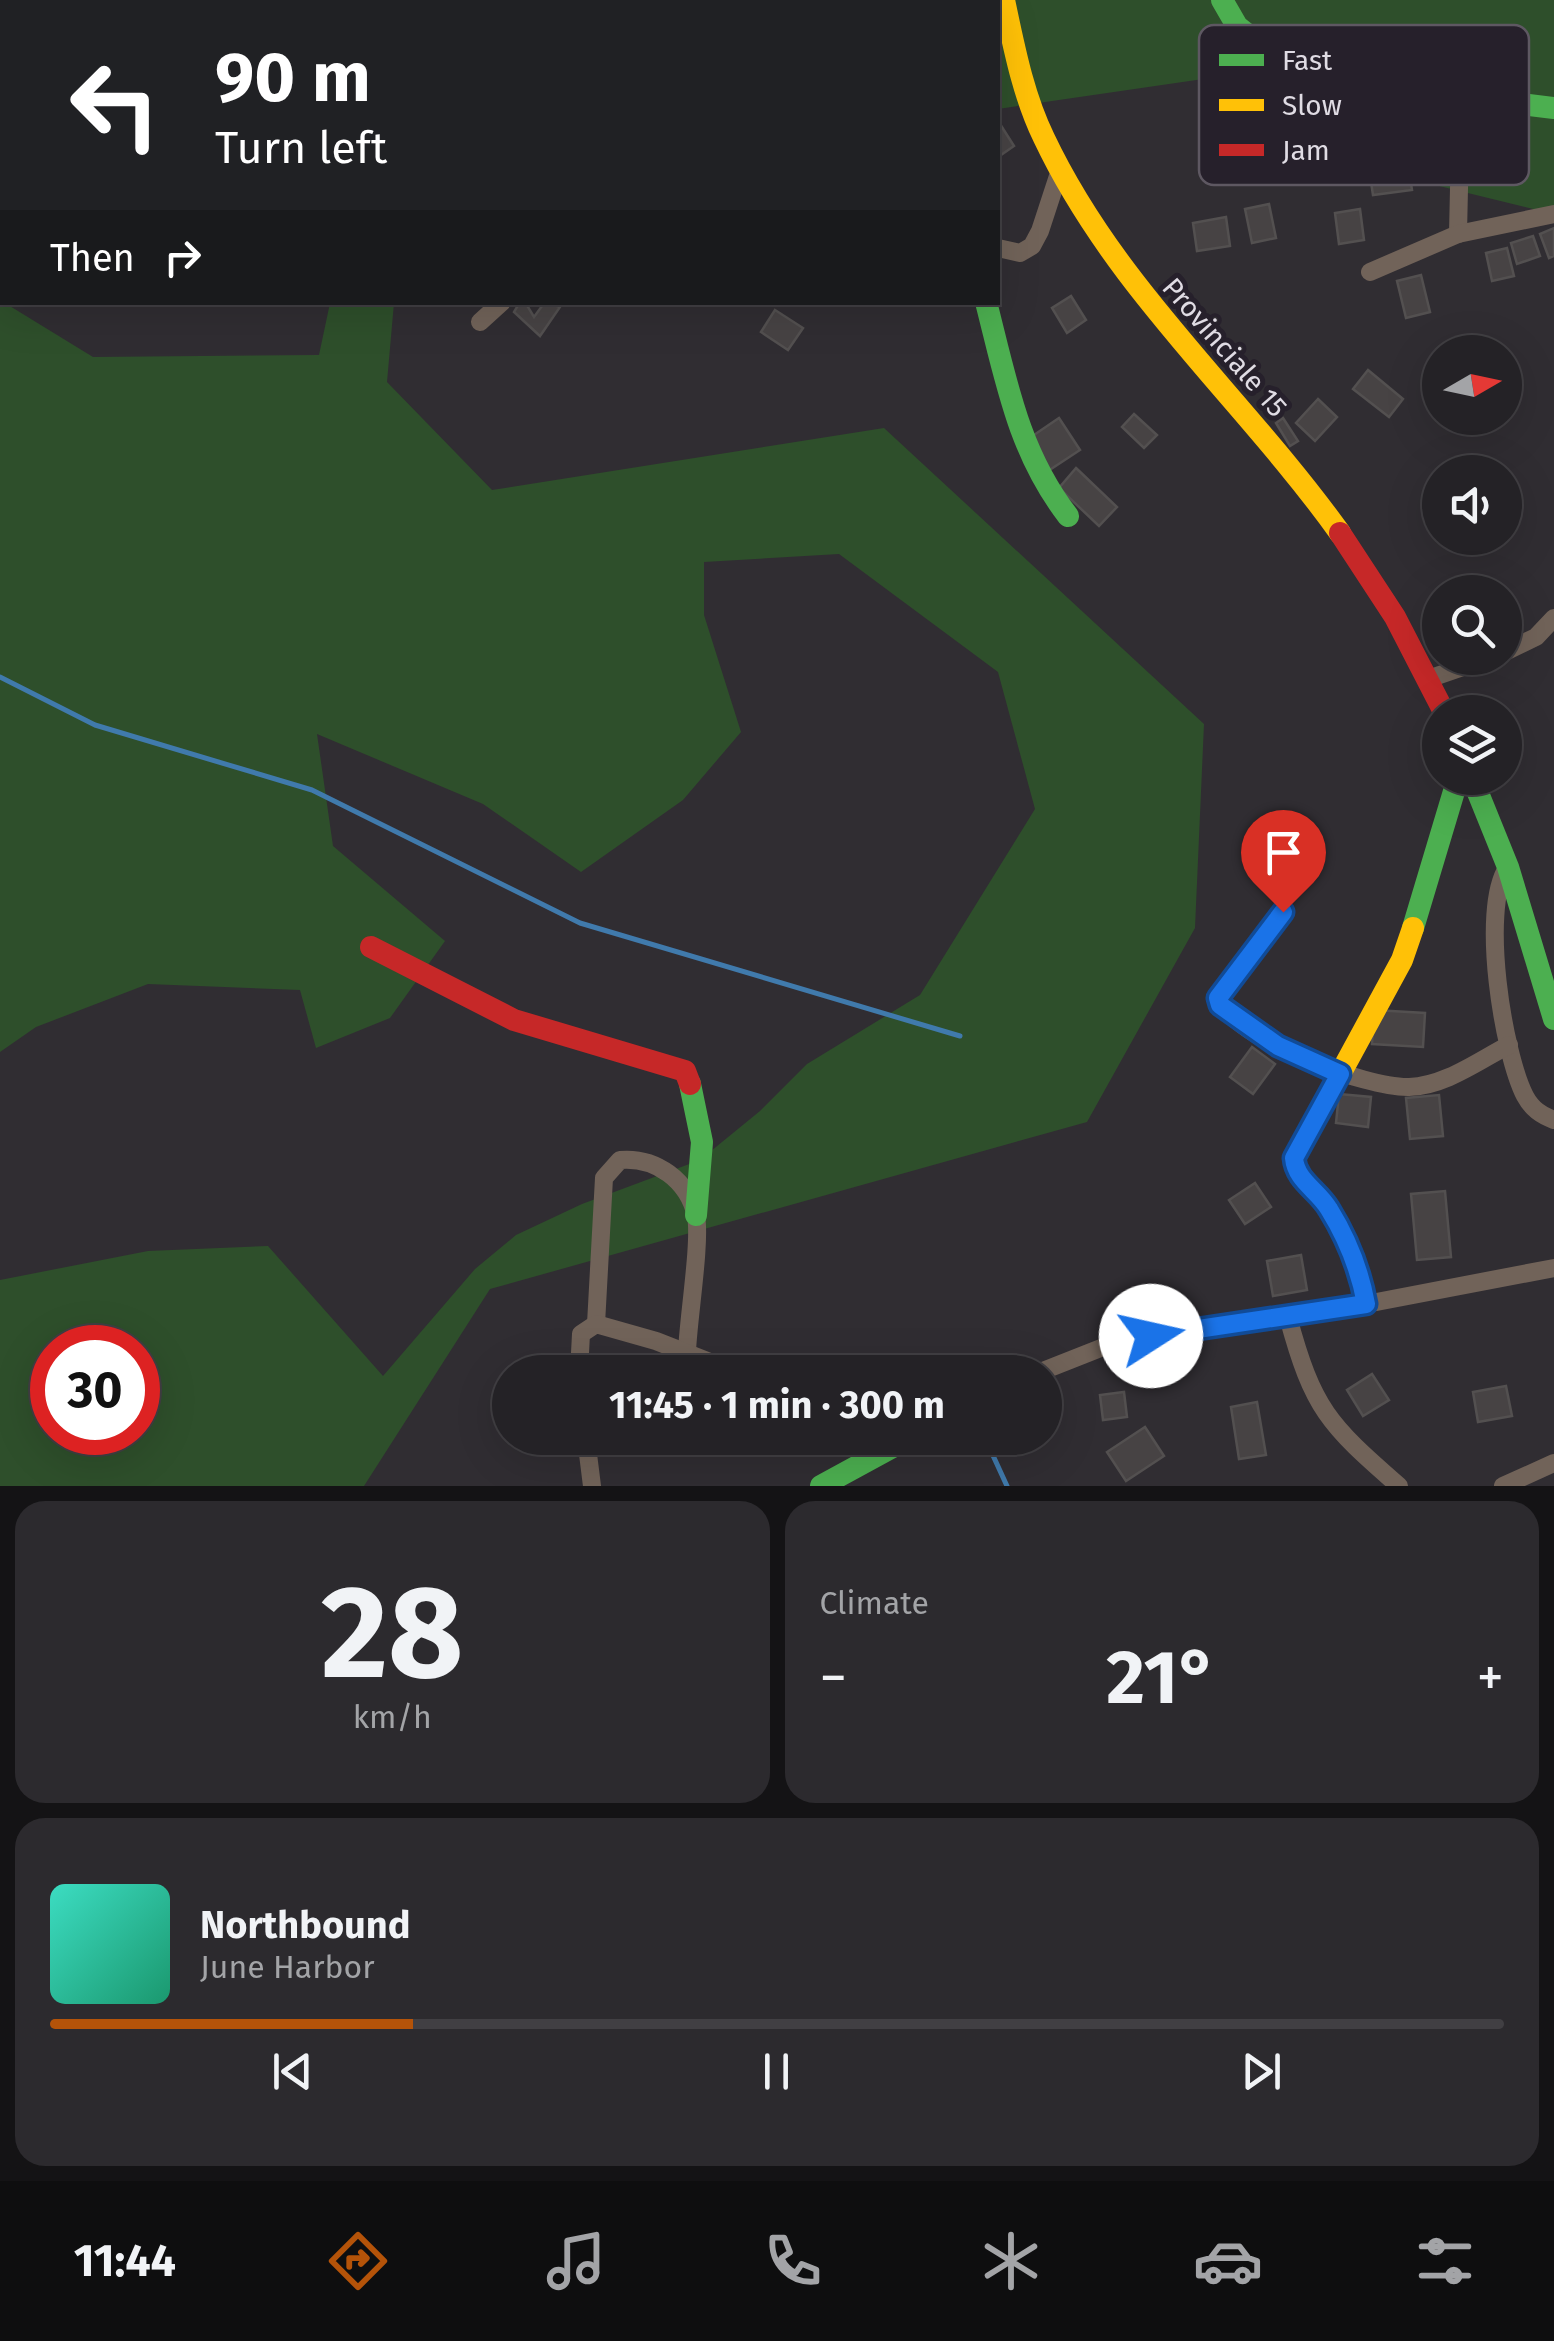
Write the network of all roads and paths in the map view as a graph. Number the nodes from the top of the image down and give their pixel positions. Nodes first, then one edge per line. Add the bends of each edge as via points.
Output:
1 (1004, 0) edge
2 (1222, 0) edge
3 (1002, 24) edge
4 (1236, 25) edge
5 (1529, 105) edge
6 (1554, 108) edge
7 (1059, 172) junction
8 (1459, 185) edge
9 (1554, 214) edge
10 (1458, 234) junction
11 (1000, 248) edge
12 (1370, 272) dead end
13 (499, 305) edge
14 (987, 305) edge
15 (480, 322) dead end
16 (1068, 516) dead end
17 (1554, 618) edge
18 (1522, 644) edge
19 (1439, 675) edge
20 (1428, 679) junction
21 (1436, 695) edge
22 (1454, 795) edge
23 (1479, 795) edge
24 (1508, 868) junction
25 (1283, 912) dead end
26 (371, 947) dead end
27 (1554, 1019) edge
28 (1509, 1046) junction
29 (1340, 1074) junction
30 (1554, 1120) edge
31 (696, 1215) junction
32 (1554, 1268) edge
33 (1366, 1304) junction
34 (1288, 1317) junction
35 (596, 1324) junction
36 (686, 1352) junction
37 (580, 1355) edge
38 (693, 1355) edge
39 (1062, 1363) edge
40 (588, 1455) edge
41 (878, 1455) edge
42 (1554, 1464) edge
43 (592, 1486) edge
44 (821, 1486) edge
45 (1399, 1486) edge
46 (1503, 1486) edge

1 - 3 street, Provinciale 15
2 - 4 street
3 - 7 street, Provinciale 15
5 - 6 street
7 - 11 street via 1032,246 1020,253
7 - 20 street, Provinciale 15 via 1124,275 1333,525
8 - 10 street
9 - 10 street
10 - 12 street
13 - 15 street
14 - 16 street via 1021,446
17 - 18 street
19 - 20 street
20 - 21 street, Provinciale 15
22 - 29 street via 1402,960
23 - 24 street
24 - 27 street
24 - 28 street via 1497,909
25 - 29 street via 1228,981 1220,1005 1278,1046
26 - 31 street via 514,1020 685,1070 698,1114
28 - 29 street via 1440,1081 1411,1087
28 - 30 street via 1527,1099 1538,1114
29 - 33 street via 1294,1158 1295,1171 1335,1219
31 - 35 street via 664,1168 629,1159 612,1165 604,1178
31 - 36 street
32 - 33 street
33 - 34 street
34 - 39 street via 1116,1342
34 - 45 street via 1328,1420
35 - 36 street
35 - 37 street via 581,1334
36 - 38 street
40 - 43 street
41 - 44 street
42 - 46 street

